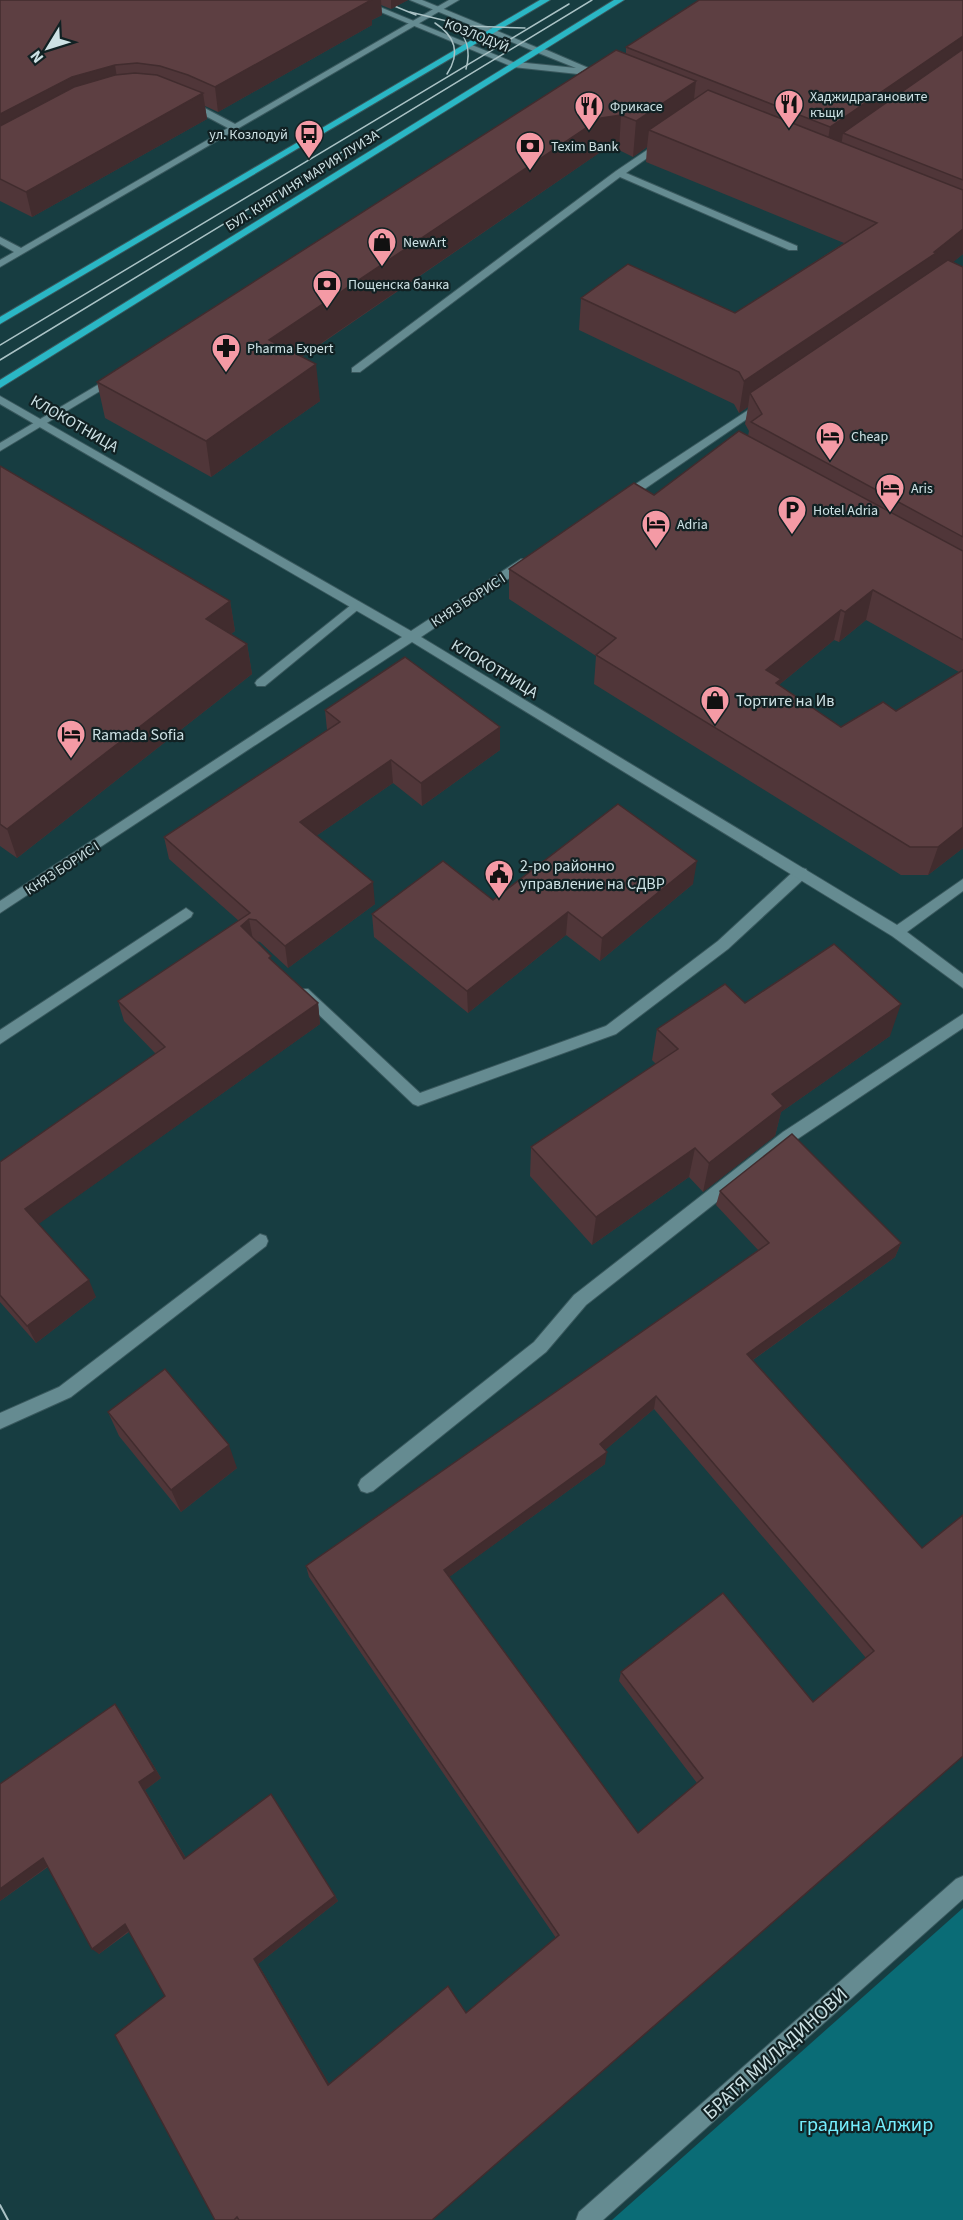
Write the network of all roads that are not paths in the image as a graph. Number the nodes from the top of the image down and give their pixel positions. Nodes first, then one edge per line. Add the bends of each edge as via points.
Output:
1 (356, 0) edge
2 (414, 0) edge
3 (455, 0) edge
4 (546, 0) edge
5 (620, 0) edge
6 (438, 10) junction
7 (414, 24) junction
8 (493, 31) junction
9 (469, 45) junction
10 (539, 50) junction
11 (516, 64) junction
12 (597, 70) junction
13 (580, 81) edge
14 (614, 81) edge
15 (177, 100) edge
16 (234, 128) junction
17 (674, 136) edge
18 (619, 173) junction
19 (0, 240) edge
20 (793, 248) dead end
21 (22, 252) junction
22 (0, 264) edge
23 (0, 321) edge
24 (126, 370) edge
25 (356, 370) dead end
26 (0, 385) edge
27 (0, 399) edge
28 (769, 399) edge
29 (42, 423) junction
30 (0, 448) edge
31 (610, 506) edge
32 (531, 558) edge
33 (356, 605) junction
34 (412, 637) junction
35 (261, 683) dead end
36 (801, 873) junction
37 (963, 884) edge
38 (0, 908) edge
39 (186, 913) dead end
40 (897, 932) junction
41 (289, 980) edge
42 (963, 982) edge
43 (963, 1020) edge
44 (0, 1038) edge
45 (260, 1241) dead end
46 (0, 1421) edge
47 (368, 1485) dead end
48 (963, 1886) edge
49 (587, 2220) edge

1 - 7 street, КОЗЛОДУЙ
2 - 6 street, КОЗЛОДУЙ
3 - 6 street
4 - 8 main road, БУЛ. КНЯГИНЯ МАРИЯ ЛУИЗА
5 - 10 main road, БУЛ. КНЯГИНЯ МАРИЯ ЛУИЗА
6 - 7 street
6 - 8 street, КОЗЛОДУЙ
7 - 9 street, КОЗЛОДУЙ
7 - 16 street
8 - 9 main road, БУЛ. КНЯГИНЯ МАРИЯ ЛУИЗА
8 - 10 street, КОЗЛОДУЙ
9 - 11 street, КОЗЛОДУЙ
9 - 23 main road, БУЛ. КНЯГИНЯ МАРИЯ ЛУИЗА
10 - 11 main road, БУЛ. КНЯГИНЯ МАРИЯ ЛУИЗА
10 - 12 street, КОЗЛОДУЙ
11 - 12 street, КОЗЛОДУЙ
11 - 26 main road, БУЛ. КНЯГИНЯ МАРИЯ ЛУИЗА
12 - 13 street
12 - 14 street, КОЗЛОДУЙ
15 - 16 street
16 - 21 street
17 - 18 street
18 - 20 street
18 - 25 street
19 - 21 street
21 - 22 street
24 - 29 street
27 - 29 street, КЛОКОТНИЦА
28 - 31 street via 715,443
29 - 30 street
29 - 33 street, КЛОКОТНИЦА
32 - 34 street, КНЯЗ БОРИС I
33 - 34 street, КЛОКОТНИЦА
33 - 35 street
34 - 36 street, КЛОКОТНИЦА
34 - 38 street, КНЯЗ БОРИС I
36 - 40 street, КЛОКОТНИЦА
36 - 41 street via 723,945 611,1030 418,1100
37 - 40 street
39 - 44 street
40 - 42 street, КЛОКОТНИЦА
43 - 47 street via 770,1151 580,1300 540,1347
45 - 46 street via 65,1392
48 - 49 street, БРАТЯ МИЛАДИНОВИ

